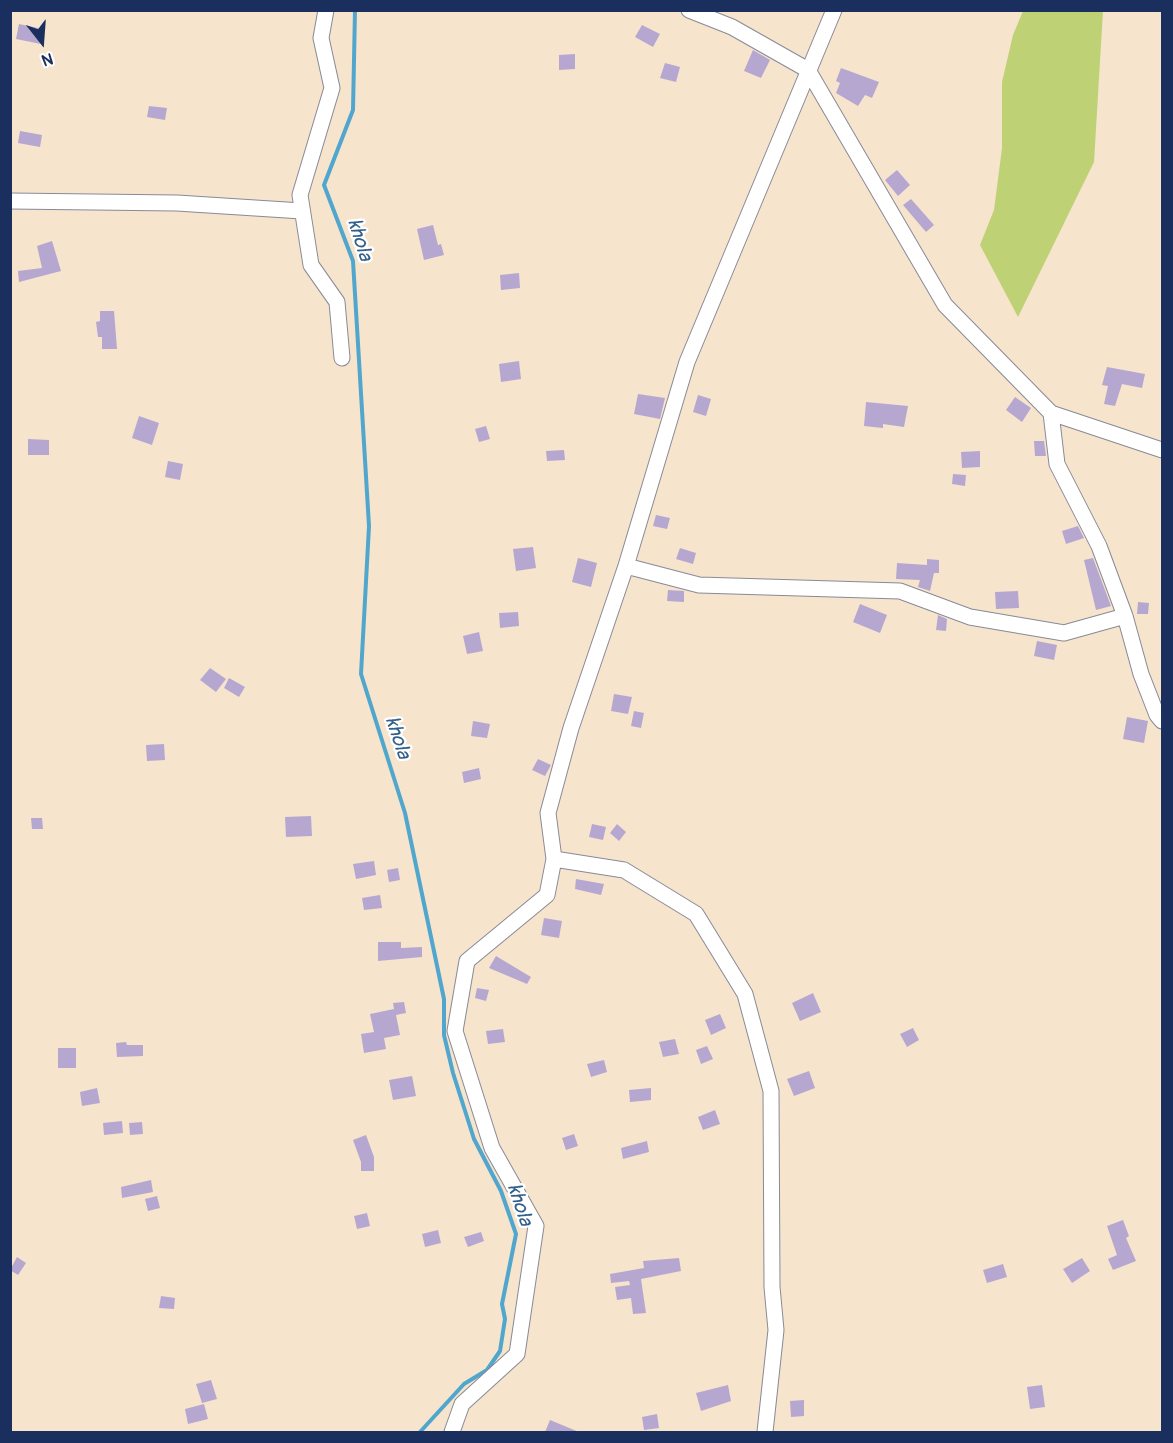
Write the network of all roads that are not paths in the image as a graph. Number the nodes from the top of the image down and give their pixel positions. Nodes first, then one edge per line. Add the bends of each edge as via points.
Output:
1 (326, 10) edge
2 (689, 10) edge
3 (834, 10) edge
4 (808, 70) junction
5 (10, 201) edge
6 (302, 212) junction
7 (342, 358) dead end
8 (1051, 413) junction
9 (1162, 450) edge
10 (626, 566) junction
11 (1125, 616) junction
12 (1162, 722) edge
13 (554, 859) junction
14 (452, 1432) edge
15 (765, 1432) edge

1 - 6 street via 321,38 332,88 300,195
2 - 4 street via 732,27
3 - 4 street
4 - 8 street via 945,305
4 - 10 street via 687,362
5 - 6 street via 177,203
6 - 7 street via 312,265 337,302
8 - 9 street
8 - 11 street via 1058,464 1099,546
10 - 11 street via 699,585 900,591 970,617 1064,633
10 - 13 street via 571,728 548,813
11 - 12 street via 1141,674
13 - 14 street via 547,894 467,961 455,1031 492,1148 536,1227 517,1354 462,1404
13 - 15 street via 624,870 696,914 745,994 771,1091 772,1287 776,1330

